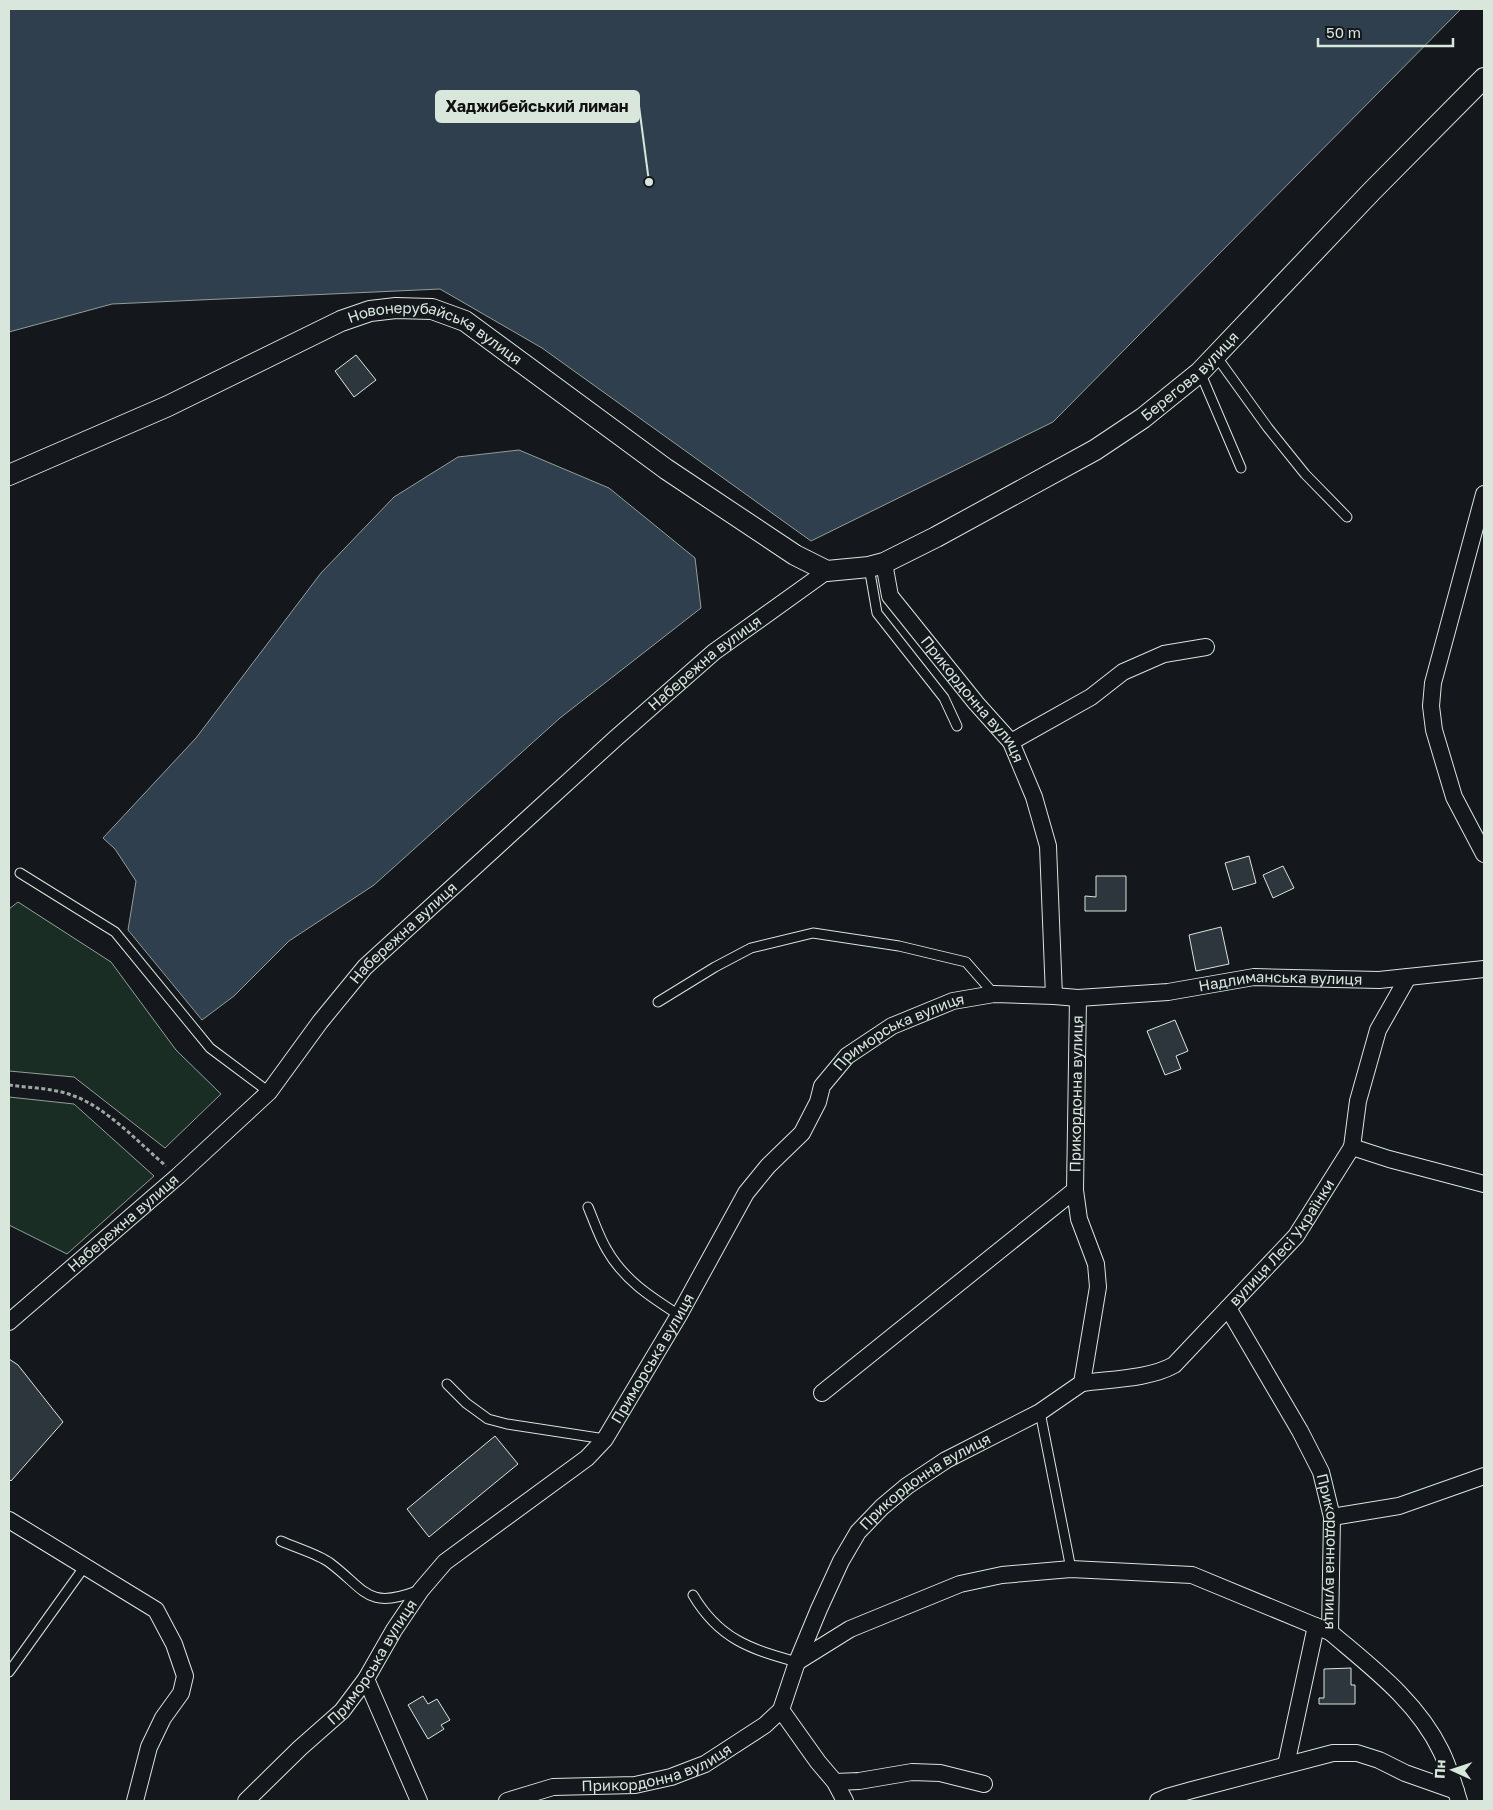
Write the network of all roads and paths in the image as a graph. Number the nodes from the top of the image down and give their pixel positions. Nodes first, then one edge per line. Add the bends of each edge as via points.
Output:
1 (1484, 78) edge
2 (1216, 356) junction
3 (1200, 372) junction
4 (1241, 468) dead end
5 (9, 475) edge
6 (1484, 494) edge
7 (1347, 517) dead end
8 (877, 565) junction
9 (827, 571) junction
10 (1206, 647) dead end
11 (957, 726) dead end
12 (1011, 742) junction
13 (1484, 854) edge
14 (20, 873) dead end
15 (1484, 969) edge
16 (1408, 977) junction
17 (994, 994) junction
18 (1054, 996) junction
19 (1078, 998) junction
20 (658, 1002) dead end
21 (9, 1085) edge
22 (269, 1092) junction
23 (1352, 1147) junction
24 (178, 1176) junction
25 (1484, 1184) edge
26 (1075, 1190) junction
27 (588, 1207) dead end
28 (1228, 1308) junction
29 (679, 1315) junction
30 (9, 1322) edge
31 (1082, 1383) junction
32 (447, 1384) dead end
33 (822, 1393) dead end
34 (1040, 1412) junction
35 (604, 1439) junction
36 (1484, 1476) edge
37 (1332, 1517) junction
38 (9, 1520) edge
39 (281, 1541) dead end
40 (85, 1566) junction
41 (1072, 1569) junction
42 (421, 1590) junction
43 (693, 1595) dead end
44 (1323, 1629) junction
45 (797, 1662) junction
46 (9, 1672) edge
47 (366, 1679) junction
48 (781, 1710) junction
49 (1286, 1765) junction
50 (835, 1782) junction
51 (984, 1784) dead end
52 (1457, 1796) edge
53 (135, 1801) edge
54 (246, 1801) edge
55 (419, 1801) edge
56 (507, 1801) edge
57 (845, 1801) edge
58 (1158, 1801) edge

1 - 2 street, Берегова вулиця
2 - 3 street, Берегова вулиця
2 - 7 lane via 1305,474
3 - 4 lane
3 - 8 street, Берегова вулиця via 1143,418 1094,450 936,537
5 - 9 street, Новонерубайська вулиця via 168,406 341,321 370,311 432,309 465,321 666,469 795,555
6 - 13 street via 1433,684 1431,706 1434,730 1454,796
8 - 9 street, Берегова вулиця
8 - 11 lane via 877,613 944,698
8 - 12 street, Прикордонна вулиця via 890,596
9 - 22 street, Набережна вулиця via 714,652 365,967
10 - 12 street via 1164,654 1123,672 1091,697
12 - 18 street, Прикордонна вулиця via 1034,796 1048,846
14 - 22 lane via 115,932 210,1048
15 - 16 street, Надлиманська вулиця
16 - 19 street, Надлиманська вулиця via 1379,980 1254,977 1168,992
16 - 23 street via 1378,1030 1358,1101
17 - 18 street, Приморська вулиця
17 - 20 lane via 966,962 899,946 814,933 751,948
17 - 29 street, Приморська вулиця via 953,1001 892,1026 848,1056 822,1086 818,1102 802,1133 746,1193
18 - 19 street, Приморська вулиця
19 - 26 street, Прикордонна вулиця
21 - 24 path via 60,1092 90,1104
22 - 24 street, Набережна вулиця
23 - 25 street
23 - 28 street, вулиця Лесі Українки via 1296,1236
24 - 30 street, Набережна вулиця
26 - 31 street, Прикордонна вулиця via 1079,1219 1096,1264 1098,1287
26 - 33 street
27 - 29 lane via 607,1250 624,1274 643,1292
28 - 31 street, вулиця Лесі Українки via 1174,1365 1165,1370
28 - 37 street, Прикордонна вулиця via 1309,1447 1321,1472
29 - 35 street, Приморська вулиця
31 - 34 street, Прикордонна вулиця
32 - 35 lane via 488,1419
34 - 41 lane
34 - 45 street, Прикордонна вулиця via 946,1460 882,1507 858,1532 841,1561
35 - 42 street, Приморська вулиця via 587,1458 445,1562
36 - 37 street via 1399,1506
37 - 44 street, Прикордонна вулиця
38 - 40 street
39 - 42 lane via 329,1562 367,1596 392,1598
40 - 46 lane
40 - 53 street via 156,1610 174,1644 185,1676 181,1693 163,1718 149,1747
41 - 44 street via 1192,1574
41 - 45 street via 1002,1575 960,1584 850,1629
42 - 47 street, Приморська вулиця
43 - 45 lane via 702,1611 742,1644
44 - 49 street
44 - 52 street, Прикордонна вулиця via 1389,1682 1419,1715 1441,1751
45 - 48 street, Прикордонна вулиця
47 - 54 street, Приморська вулиця via 342,1711
47 - 55 street
48 - 50 street
48 - 56 street, Прикордонна вулиця via 765,1725 705,1764 671,1777 635,1785 553,1787
49 - 52 street via 1333,1753 1357,1753
49 - 58 street
50 - 51 street via 912,1772 940,1773
50 - 57 street

